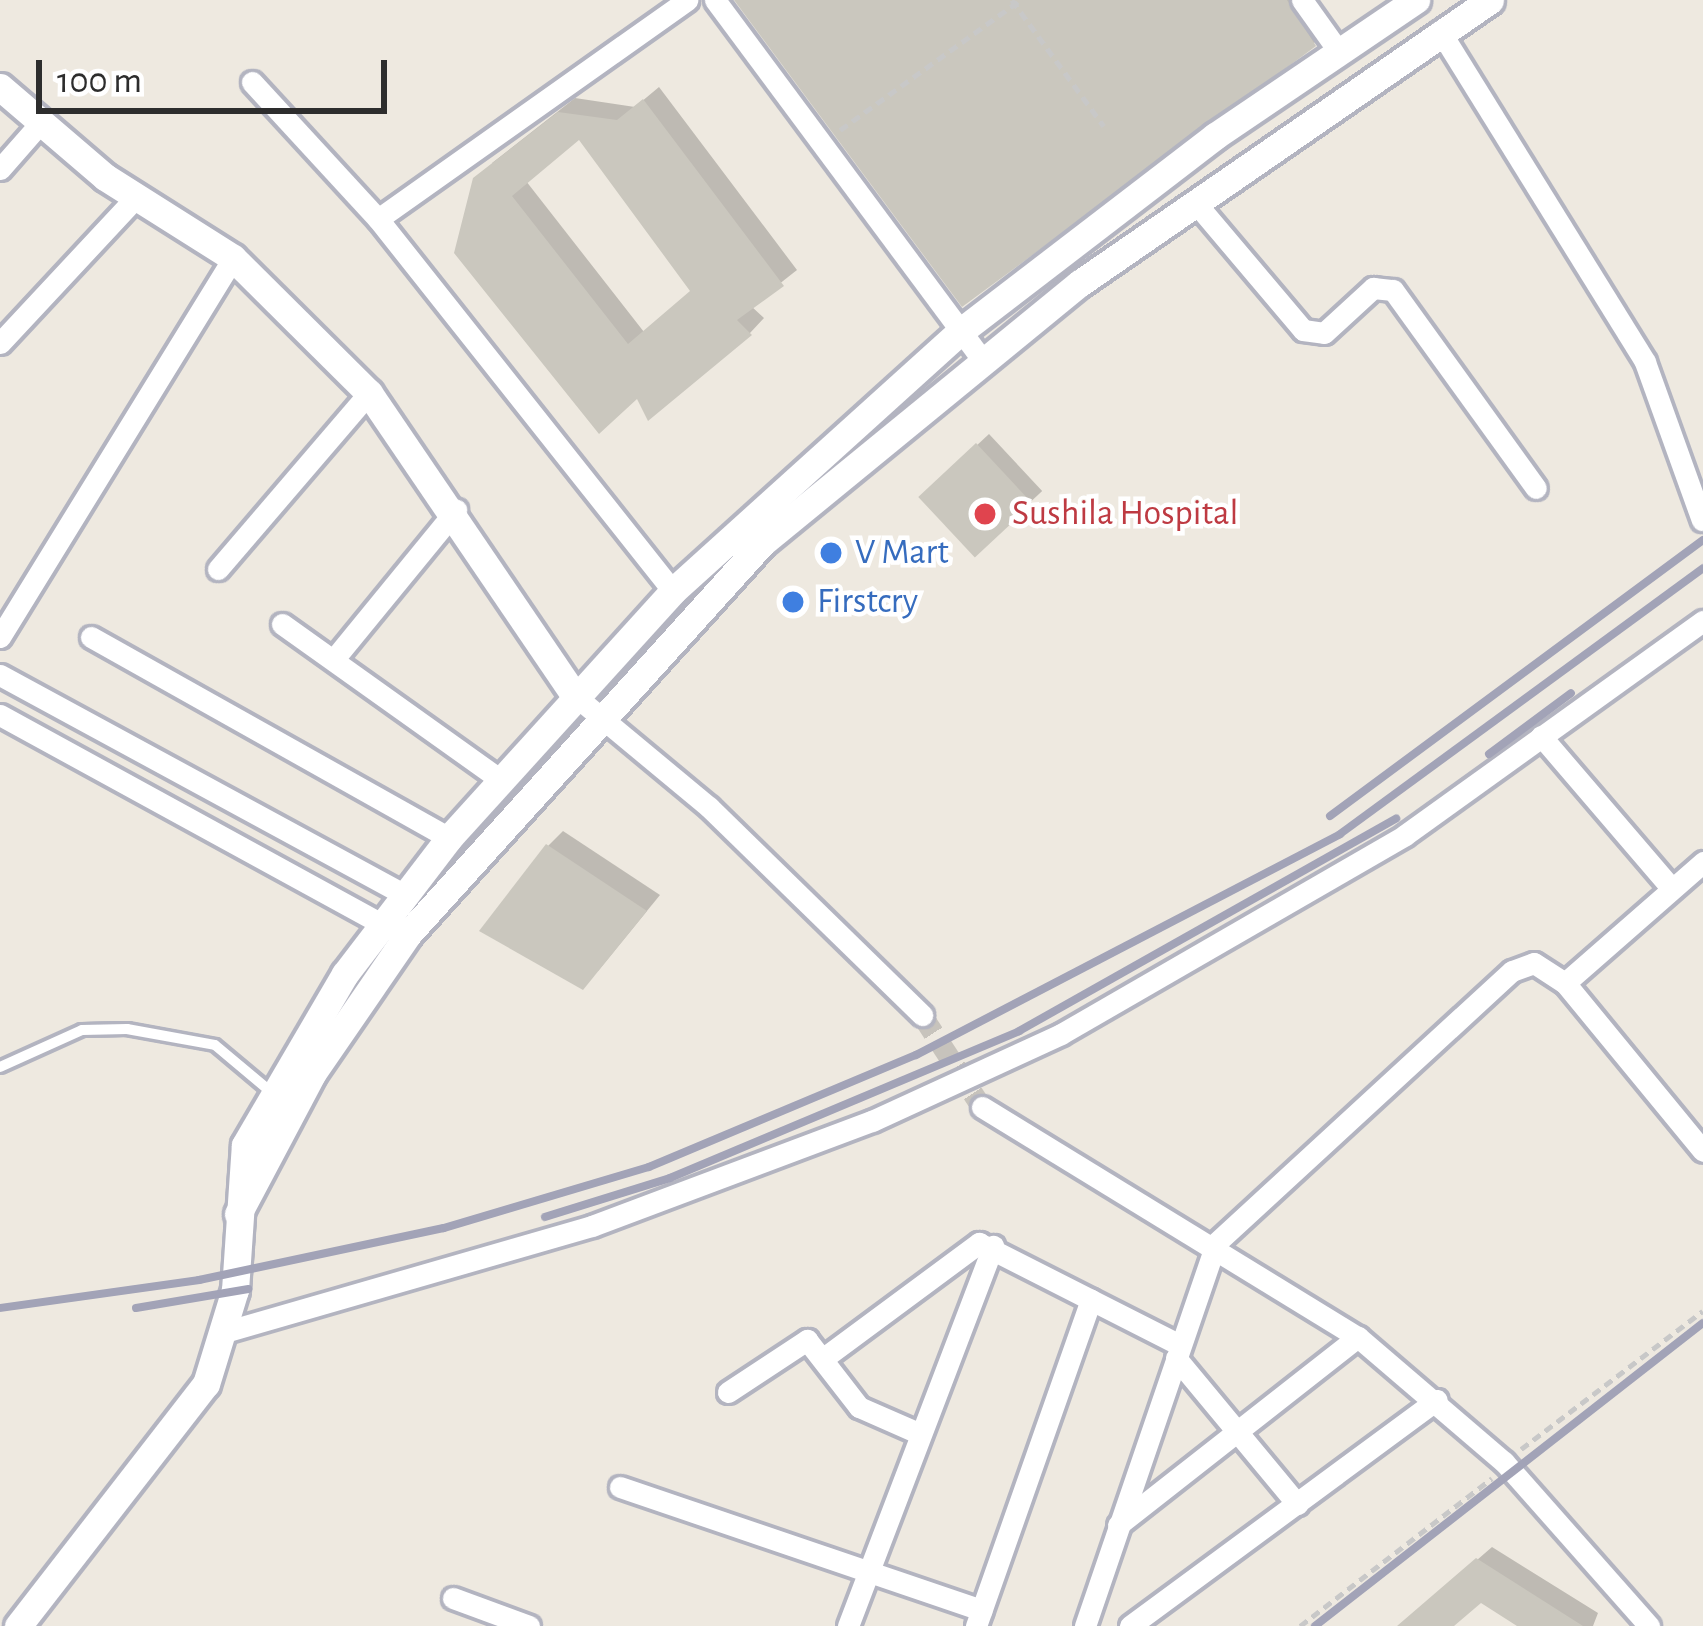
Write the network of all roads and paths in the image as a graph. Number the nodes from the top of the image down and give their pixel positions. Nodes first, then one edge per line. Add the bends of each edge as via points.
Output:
1 (687, 0) edge
2 (715, 0) edge
3 (1302, 0) edge
4 (1419, 0) edge
5 (1490, 0) edge
6 (1016, 1) edge
7 (1440, 31) junction
8 (1337, 49) junction
9 (252, 82) dead end
10 (0, 87) edge
11 (43, 120) junction
12 (1104, 126) dead end
13 (822, 143) junction
14 (0, 169) edge
15 (138, 195) junction
16 (1194, 200) junction
17 (378, 219) junction
18 (233, 258) junction
19 (961, 331) junction
20 (0, 344) edge
21 (982, 359) junction
22 (369, 393) junction
23 (1536, 488) dead end
24 (456, 510) junction
25 (1702, 520) edge
26 (218, 569) dead end
27 (674, 590) junction
28 (1703, 621) edge
29 (282, 624) dead end
30 (0, 637) edge
31 (92, 638) dead end
32 (334, 658) junction
33 (0, 675) edge
34 (574, 695) junction
35 (601, 713) junction
36 (0, 715) edge
37 (1540, 736) junction
38 (501, 780) junction
39 (448, 838) junction
40 (1703, 862) edge
41 (1672, 889) junction
42 (405, 895) junction
43 (394, 931) junction
44 (1565, 983) junction
45 (922, 1015) tunnel mouth
46 (0, 1067) edge
47 (273, 1094) junction
48 (982, 1107) tunnel mouth
49 (1703, 1151) edge
50 (234, 1222) junction
51 (1216, 1243) junction
52 (993, 1246) junction
53 (1091, 1300) junction
54 (1703, 1311) edge
55 (228, 1331) junction
56 (1358, 1337) junction
57 (1178, 1352) junction
58 (825, 1357) junction
59 (728, 1392) dead end
60 (1437, 1400) junction
61 (916, 1432) junction
62 (1238, 1432) junction
63 (1504, 1462) junction
64 (620, 1487) dead end
65 (1297, 1504) junction
66 (1116, 1527) junction
67 (868, 1568) junction
68 (453, 1598) dead end
69 (979, 1618) edge
70 (18, 1626) edge
71 (529, 1626) edge
72 (848, 1626) edge
73 (1085, 1626) edge
74 (1130, 1626) edge
75 (1300, 1626) edge
76 (1649, 1626) edge

1 - 17 street
2 - 13 street
3 - 8 street
4 - 7 main road
4 - 8 main road
5 - 7 main road
6 - 12 path
6 - 13 path
7 - 16 main road
7 - 25 street via 1645,362
8 - 19 main road
9 - 17 street
10 - 11 main road
11 - 14 street
11 - 15 main road
13 - 19 street
15 - 18 main road
15 - 20 street
16 - 21 main road
16 - 23 street via 1303,330 1324,332 1372,288 1393,290
17 - 27 street
18 - 22 main road
18 - 30 street
19 - 21 street
19 - 27 main road
21 - 35 main road via 762,543
22 - 24 main road
22 - 26 street
24 - 32 street
24 - 34 main road
27 - 34 main road
28 - 37 street
29 - 32 street
31 - 39 street
32 - 38 street
33 - 42 street
34 - 35 street
34 - 38 main road
35 - 43 main road
35 - 45 street
36 - 43 street
37 - 41 street
37 - 55 street via 1406,835 1169,978 952,1085 592,1226
38 - 39 main road
39 - 42 main road
40 - 41 street
41 - 44 street
42 - 43 main road
43 - 47 main road
43 - 50 main road
44 - 49 street
44 - 51 street via 1534,963 1512,971
46 - 47 lane via 82,1030 127,1029 214,1045
47 - 50 main road via 245,1145
48 - 51 street
50 - 55 main road
51 - 56 street
51 - 57 street
52 - 53 street
52 - 58 street via 966,1247
52 - 61 street
53 - 57 street
53 - 69 street
54 - 63 path
55 - 70 main road via 174,1431
56 - 60 street
56 - 62 street
57 - 62 street
57 - 66 street
58 - 59 street via 807,1340
58 - 61 street via 859,1407
60 - 63 street
60 - 65 street
61 - 67 street
62 - 65 street
62 - 66 street
63 - 75 path via 1477,1498
63 - 76 street
64 - 67 street
65 - 74 street
66 - 73 street
67 - 69 street
67 - 72 street
68 - 71 street

